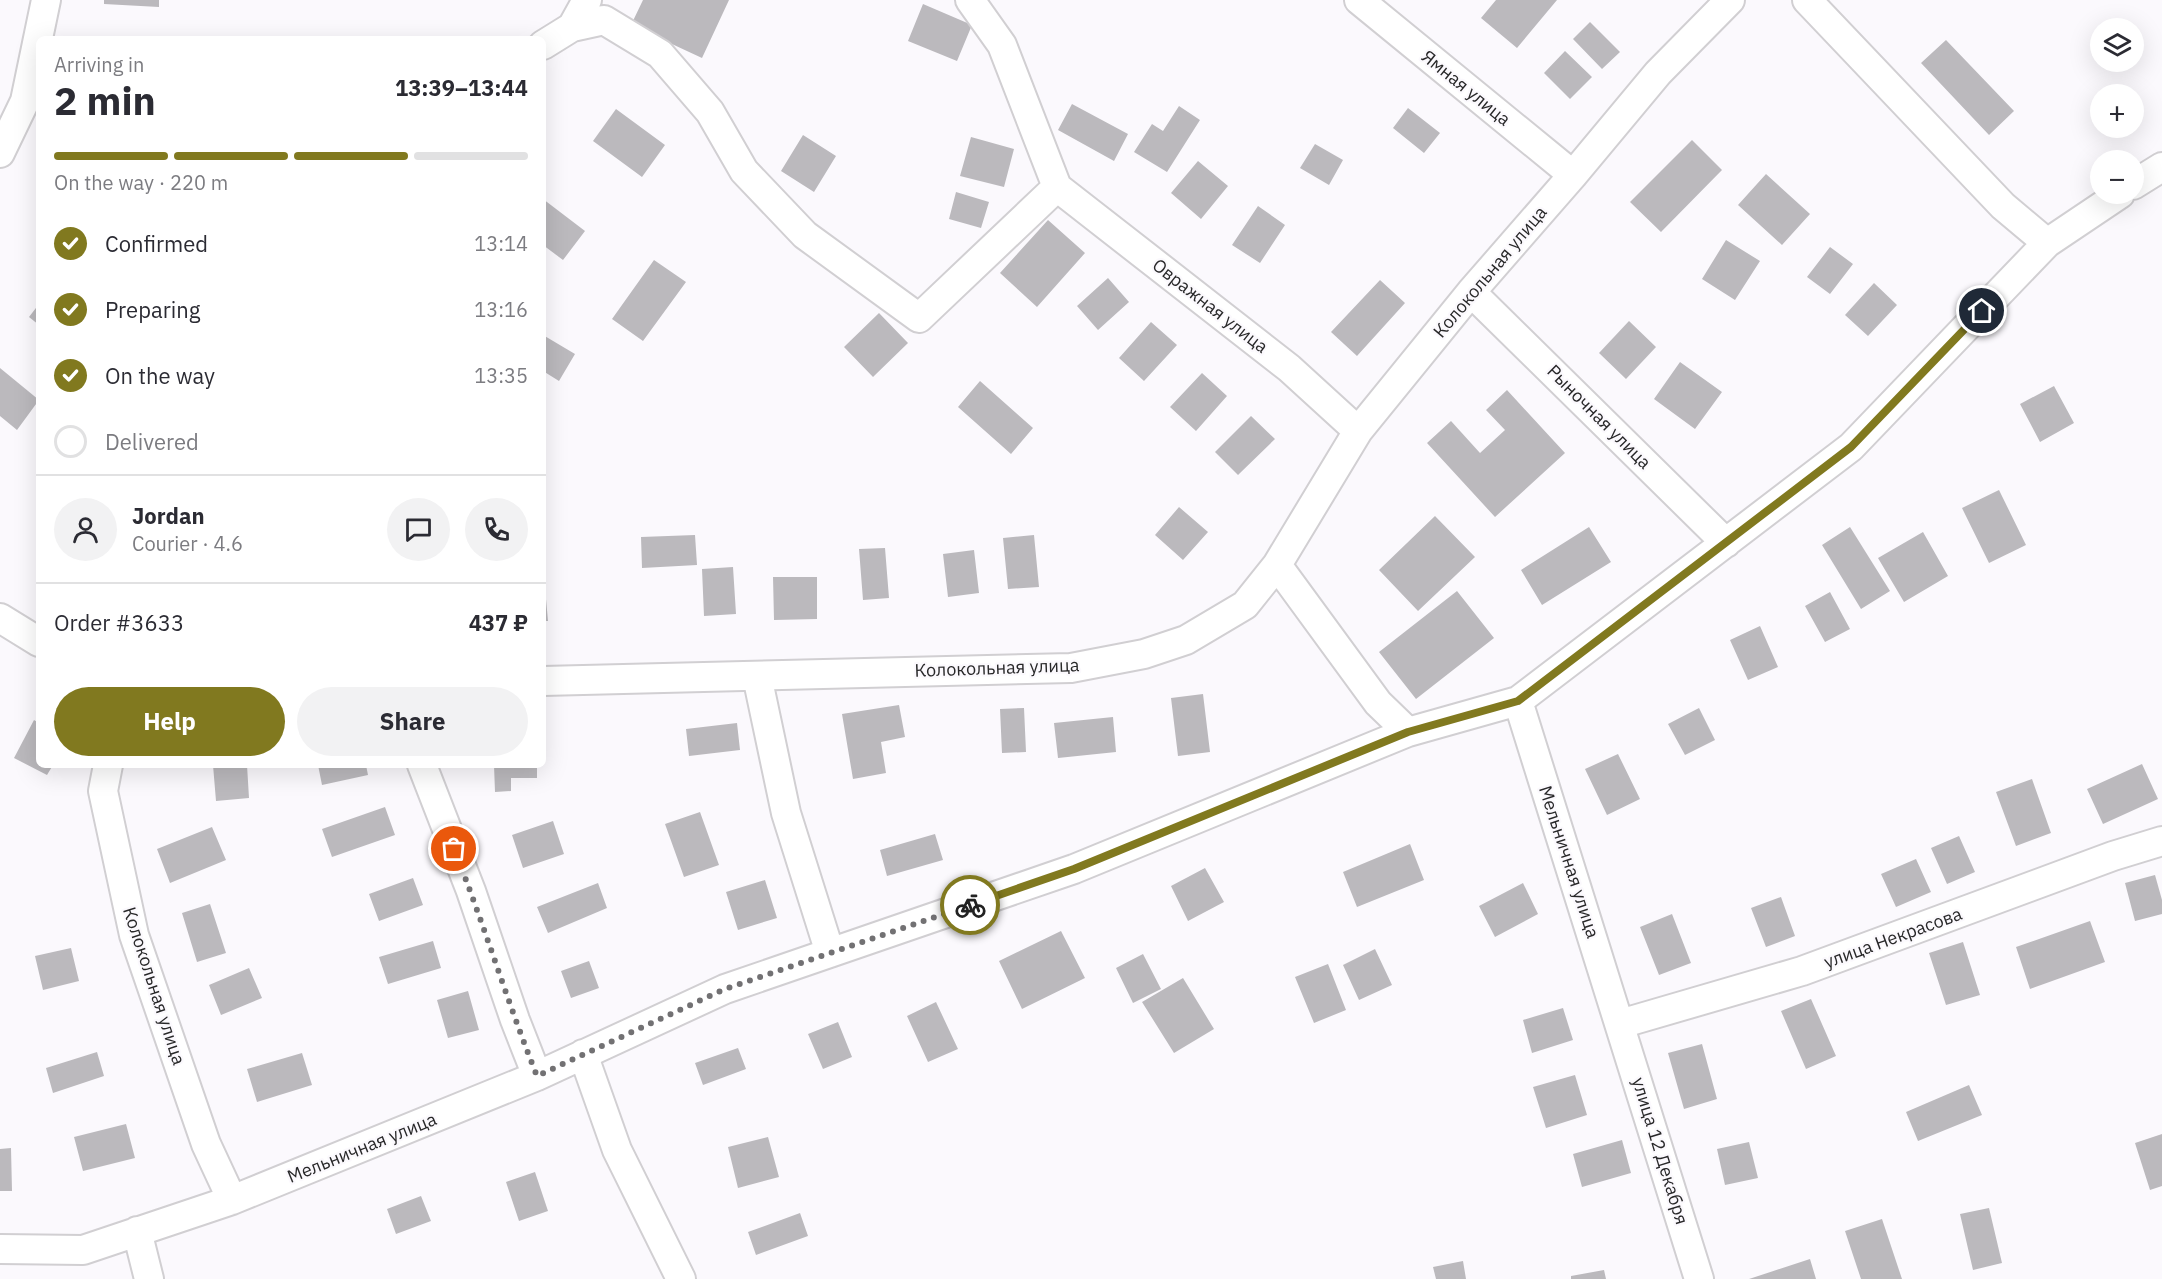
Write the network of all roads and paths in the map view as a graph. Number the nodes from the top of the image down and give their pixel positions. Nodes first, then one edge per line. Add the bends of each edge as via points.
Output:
1 (46, 0) edge
2 (587, 0) edge
3 (970, 0) edge
4 (1359, 0) edge
5 (1730, 0) edge
6 (1807, 0) edge
7 (572, 27) junction
8 (39, 36) edge
9 (546, 43) edge
10 (36, 48) edge
11 (0, 153) edge
12 (2162, 167) edge
13 (1573, 176) junction
14 (2144, 178) edge
15 (1057, 187) junction
16 (2105, 204) edge
17 (2047, 243) junction
18 (1471, 292) junction
19 (1358, 431) junction
20 (1726, 543) junction
21 (1277, 565) junction
22 (0, 618) edge
23 (36, 640) edge
24 (757, 676) junction
25 (546, 681) edge
26 (1518, 701) junction
27 (1408, 732) junction
28 (107, 768) edge
29 (423, 768) edge
30 (2162, 841) edge
31 (830, 953) junction
32 (1620, 1024) junction
33 (583, 1054) junction
34 (537, 1076) junction
35 (232, 1200) junction
36 (137, 1231) junction
37 (0, 1249) edge
38 (149, 1279) edge
39 (681, 1279) edge
40 (1699, 1279) edge

1 - 8 street
2 - 7 street
3 - 15 street via 1002,45
4 - 13 street, Ямная улица
5 - 13 street, Колокольная улица via 1658,73
6 - 17 street via 2003,207
7 - 9 street
7 - 15 street via 604,20 660,54 710,112 744,171 805,235 919,318
10 - 11 street via 25,101
12 - 14 street
13 - 18 street, Колокольная улица
15 - 19 street, Овражная улица via 1289,368
16 - 17 street, Мельничная улица
17 - 20 street, Мельничная улица via 1851,447
18 - 19 street, Колокольная улица
18 - 20 street, Рыночная улица
19 - 21 street, Колокольная улица
20 - 26 street, Мельничная улица
21 - 24 street, Колокольная улица via 1245,605 1186,640 1144,654 1071,668
21 - 27 street via 1378,703
22 - 23 street
24 - 25 street, Колокольная улица
24 - 31 street via 786,813
26 - 27 street, Мельничная улица
26 - 32 street, Мельничная улица
27 - 31 street, Мельничная улица via 1074,869
28 - 35 street, Колокольная улица via 103,791 134,935 206,1144
29 - 34 street
30 - 32 street, улица Некрасова via 1802,971
31 - 33 street, Мельничная улица via 725,989
32 - 40 street, улица 12 Декабря
33 - 34 street, Мельничная улица
33 - 39 street via 617,1150
34 - 35 street, Мельничная улица
35 - 36 street, Мельничная улица
36 - 37 street, Мельничная улица via 83,1250
36 - 38 street

